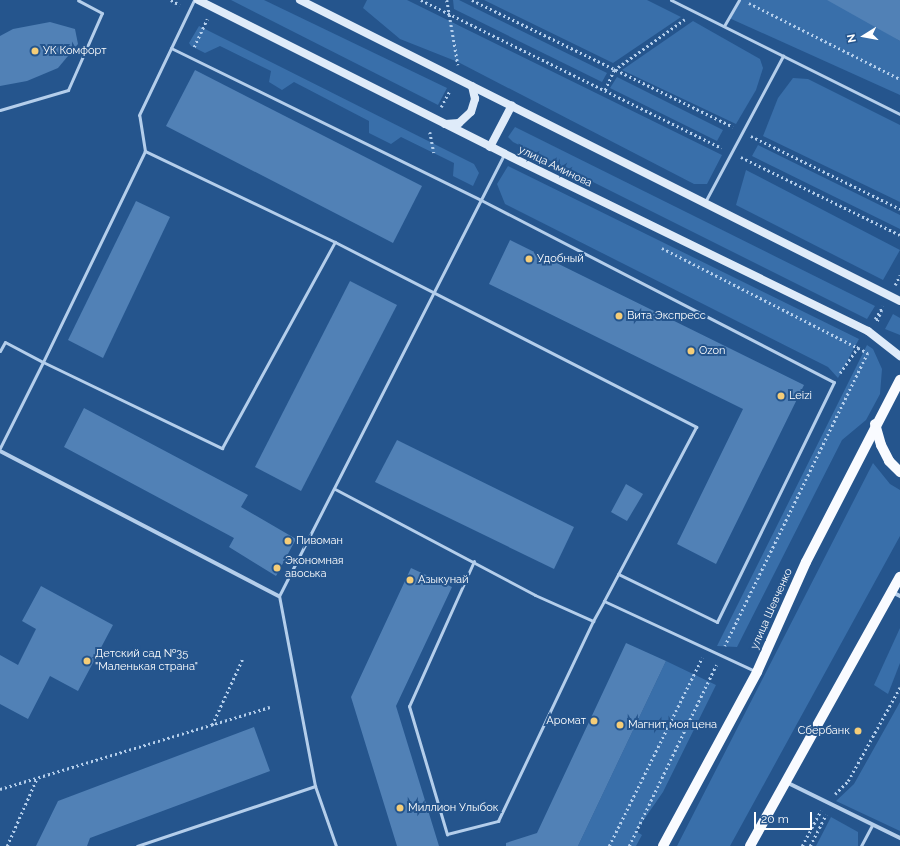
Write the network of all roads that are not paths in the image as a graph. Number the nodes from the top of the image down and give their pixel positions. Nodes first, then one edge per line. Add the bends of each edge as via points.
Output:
1 (78, 0) edge
2 (194, 0) edge
3 (198, 0) edge
4 (300, 0) edge
5 (671, 0) edge
6 (739, 0) edge
7 (724, 26) junction
8 (171, 48) junction
9 (783, 56) junction
10 (472, 86) junction
11 (512, 105) junction
12 (0, 110) edge
13 (900, 114) edge
14 (444, 124) junction
15 (490, 147) junction
16 (145, 151) junction
17 (505, 154) junction
18 (481, 200) junction
19 (705, 202) junction
20 (334, 242) junction
21 (434, 294) junction
22 (900, 301) edge
23 (0, 351) edge
24 (900, 356) edge
25 (43, 362) junction
26 (900, 380) edge
27 (875, 424) junction
28 (0, 449) edge
29 (900, 472) edge
30 (335, 489) junction
31 (474, 561) junction
32 (618, 574) junction
33 (900, 577) edge
34 (896, 594) edge
35 (279, 596) junction
36 (604, 601) junction
37 (593, 621) junction
38 (757, 672) junction
39 (786, 782) junction
40 (315, 786) junction
41 (872, 825) junction
42 (900, 838) edge
43 (137, 846) edge
44 (336, 846) edge
45 (663, 846) edge
46 (750, 846) edge
47 (861, 846) edge

1 - 12 lane via 102,13 68,90
2 - 8 lane
3 - 14 street, улица Аминова
4 - 10 street
5 - 7 lane
6 - 7 lane
7 - 9 lane
8 - 16 lane via 139,115
8 - 18 lane
9 - 13 lane
9 - 19 lane
10 - 11 street
10 - 14 street via 475,99 471,112 459,123
11 - 15 street
11 - 19 street
14 - 15 street, улица Аминова
15 - 17 street, улица Аминова
16 - 20 lane
16 - 25 lane
17 - 18 lane
17 - 24 street, улица Аминова via 868,331
18 - 21 lane
18 - 32 lane via 834,382 717,622
19 - 22 street
20 - 21 lane
20 - 25 lane via 222,448
21 - 30 lane
21 - 32 lane via 696,427
23 - 25 lane via 5,342
25 - 28 lane
26 - 27 main road, улица Шевченко
27 - 29 main road via 880,445 889,461
27 - 38 main road, улица Шевченко via 806,562
28 - 35 street
30 - 31 lane
30 - 35 lane
31 - 37 lane via 536,596
31 - 37 lane via 409,706 447,834 498,821
32 - 36 lane
33 - 34 main road
34 - 39 main road
35 - 40 lane
36 - 37 lane
36 - 38 lane
38 - 45 main road, улица Шевченко
39 - 41 street
39 - 46 main road
40 - 43 lane
40 - 44 lane
41 - 42 street
41 - 47 lane

